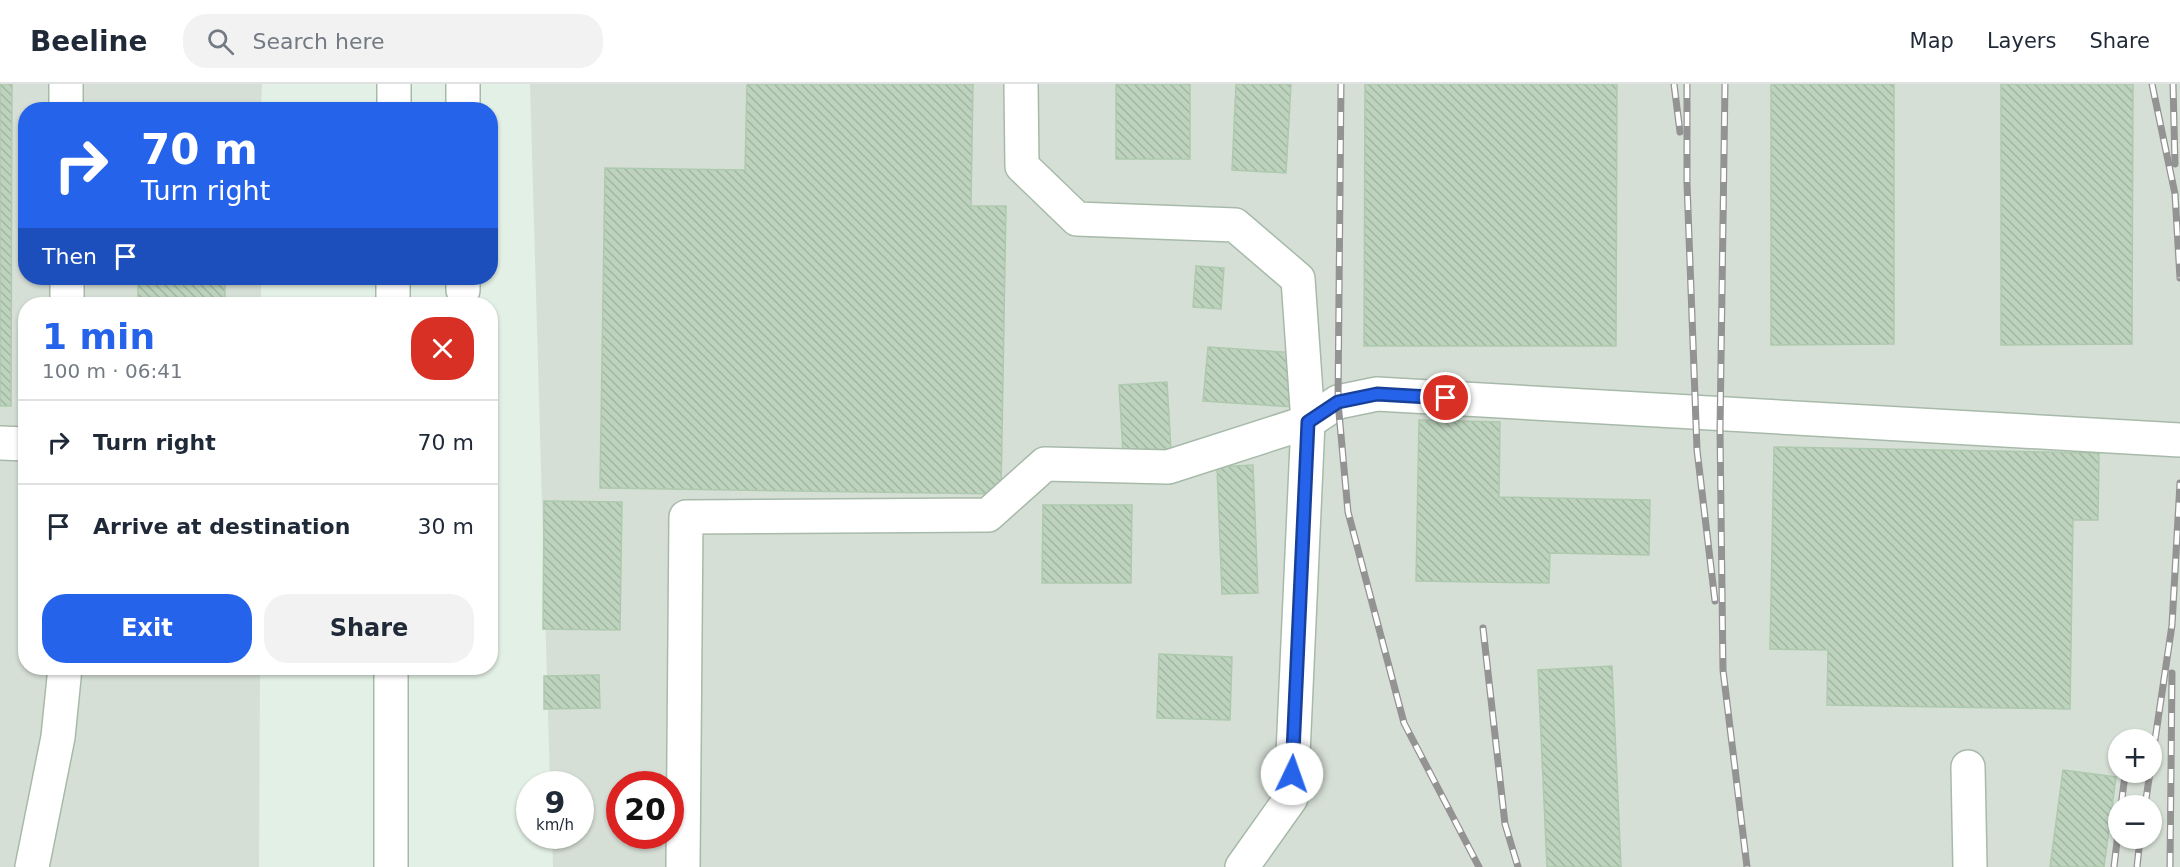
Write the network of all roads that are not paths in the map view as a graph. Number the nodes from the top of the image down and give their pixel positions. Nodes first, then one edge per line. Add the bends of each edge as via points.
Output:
1 (66, 84) edge
2 (394, 84) edge
3 (464, 84) edge
4 (1022, 84) edge
5 (66, 102) edge
6 (394, 102) edge
7 (464, 102) edge
8 (1308, 422) junction
9 (2180, 440) edge
10 (0, 443) edge
11 (18, 444) edge
12 (64, 675) edge
13 (391, 675) edge
14 (1968, 767) dead end
15 (32, 867) edge
16 (392, 867) edge
17 (683, 867) edge
18 (1242, 867) edge
19 (1970, 867) edge

1 - 5 street
2 - 6 street
3 - 7 street
4 - 8 street via 1022,166 1077,219 1235,225 1298,279
8 - 9 street via 1338,402 1377,394
8 - 17 street via 1168,467 1045,464 987,515 686,517
8 - 18 street via 1291,798
10 - 11 street
12 - 15 street via 58,736
13 - 16 street
14 - 19 street

